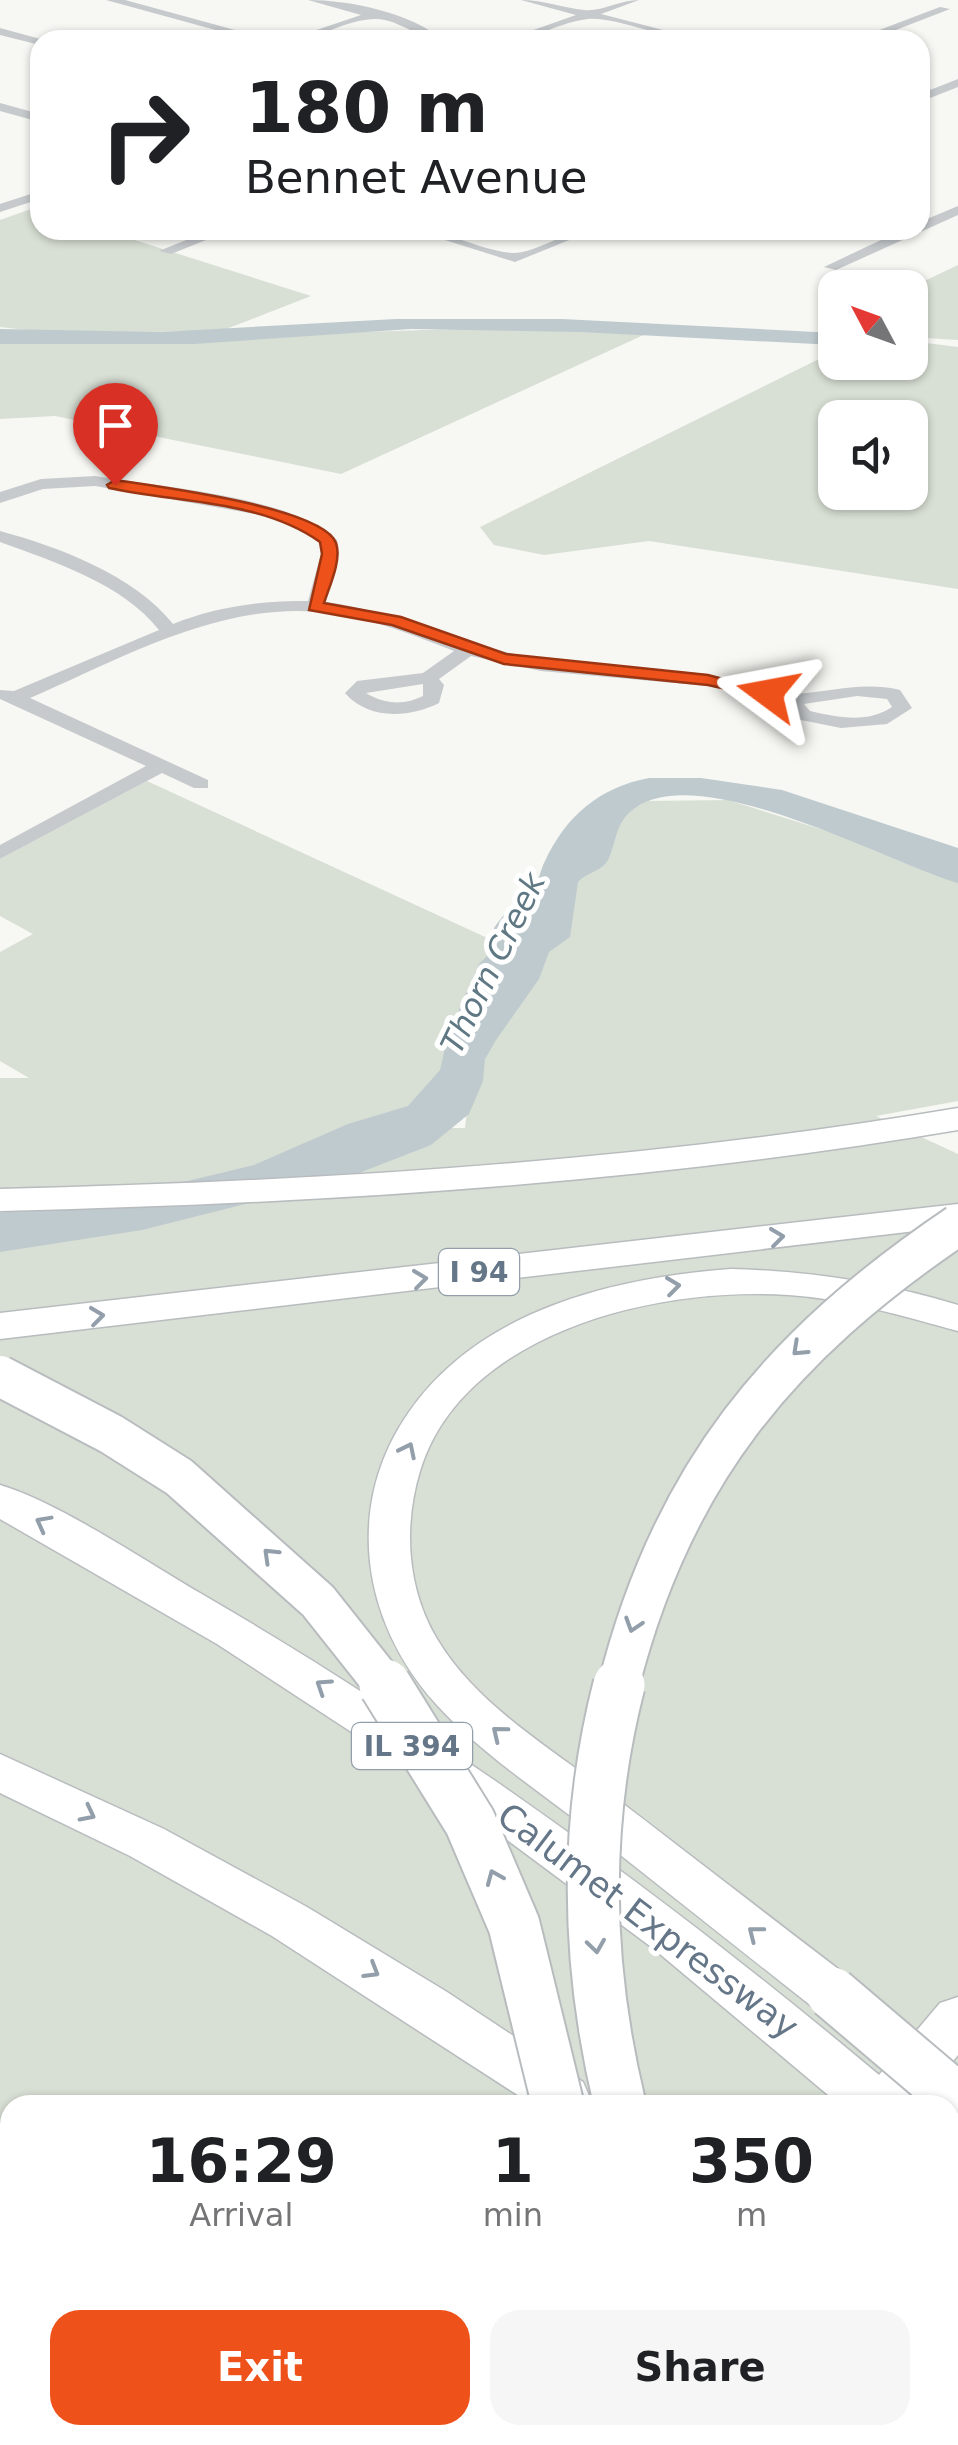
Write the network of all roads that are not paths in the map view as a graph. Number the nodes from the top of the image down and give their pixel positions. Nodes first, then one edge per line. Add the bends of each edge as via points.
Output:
1 (112, 0) edge
2 (314, 0) edge
3 (527, 0) edge
4 (634, 0) edge
5 (944, 8) dead end
6 (589, 14) junction
7 (375, 15) junction
8 (228, 30) edge
9 (326, 30) edge
10 (424, 30) edge
11 (541, 30) edge
12 (655, 30) edge
13 (886, 30) edge
14 (0, 31) edge
15 (30, 39) edge
16 (958, 83) edge
17 (930, 93) edge
18 (930, 96) edge
19 (958, 101) edge
20 (0, 107) edge
21 (30, 115) edge
22 (30, 198) edge
23 (0, 208) edge
24 (958, 210) edge
25 (930, 221) edge
26 (196, 240) edge
27 (454, 240) edge
28 (561, 240) edge
29 (888, 240) edge
30 (166, 251) dead end
31 (831, 268) dead end
32 (0, 498) edge
33 (0, 536) edge
34 (314, 607) junction
35 (168, 630) junction
36 (468, 650) junction
37 (428, 678) dead end
38 (7, 695) edge
39 (791, 700) junction
40 (161, 766) junction
41 (201, 784) dead end
42 (0, 853) edge
43 (958, 1119) edge
44 (0, 1200) edge
45 (958, 1215) edge
46 (958, 1225) edge
47 (958, 1318) edge
48 (0, 1326) edge
49 (0, 1376) edge
50 (0, 1500) edge
51 (0, 1772) edge
52 (958, 2018) edge
53 (556, 2095) edge
54 (559, 2095) edge
55 (619, 2095) edge
56 (866, 2095) edge
57 (893, 2095) edge
58 (952, 2095) edge

1 - 8 street
2 - 7 street
3 - 6 street
4 - 6 street
5 - 13 street
6 - 11 street
6 - 12 street
7 - 9 street
7 - 10 street
14 - 15 street
16 - 17 street
18 - 19 street
20 - 21 street
22 - 23 street
24 - 25 street
26 - 30 street
27 - 28 street via 514,258
29 - 31 street
32 - 34 street via 77,479 245,505 298,522 328,540
33 - 35 street via 135,595 158,612
34 - 35 street via 240,610
34 - 36 street via 395,621
35 - 38 street
36 - 37 street
36 - 39 street via 541,666 708,680
38 - 40 street
39 - 39 street via 803,714 866,723 902,708 894,694 879,691
40 - 41 street
40 - 42 street
43 - 44 highway via 521,1177 260,1194
48 -> 45 highway, I 94
46 -> 55 highway, bridge via 847,1305 788,1359 734,1426 648,1578 621,1664 598,1777 592,1915
58 -> 47 highway, bridge via 500,1735 438,1676 417,1645 387,1550 393,1487 422,1423 466,1372 526,1332 618,1297 711,1282 800,1284 888,1296
53 -> 49 highway, bridge via 514,1926 470,1822 372,1664 318,1601 179,1478 112,1434
56 -> 50 highway, Calumet Expressway / IL 394 via 598,1879 380,1723 238,1632
51 -> 54 highway via 225,1883
52 - 57 highway

